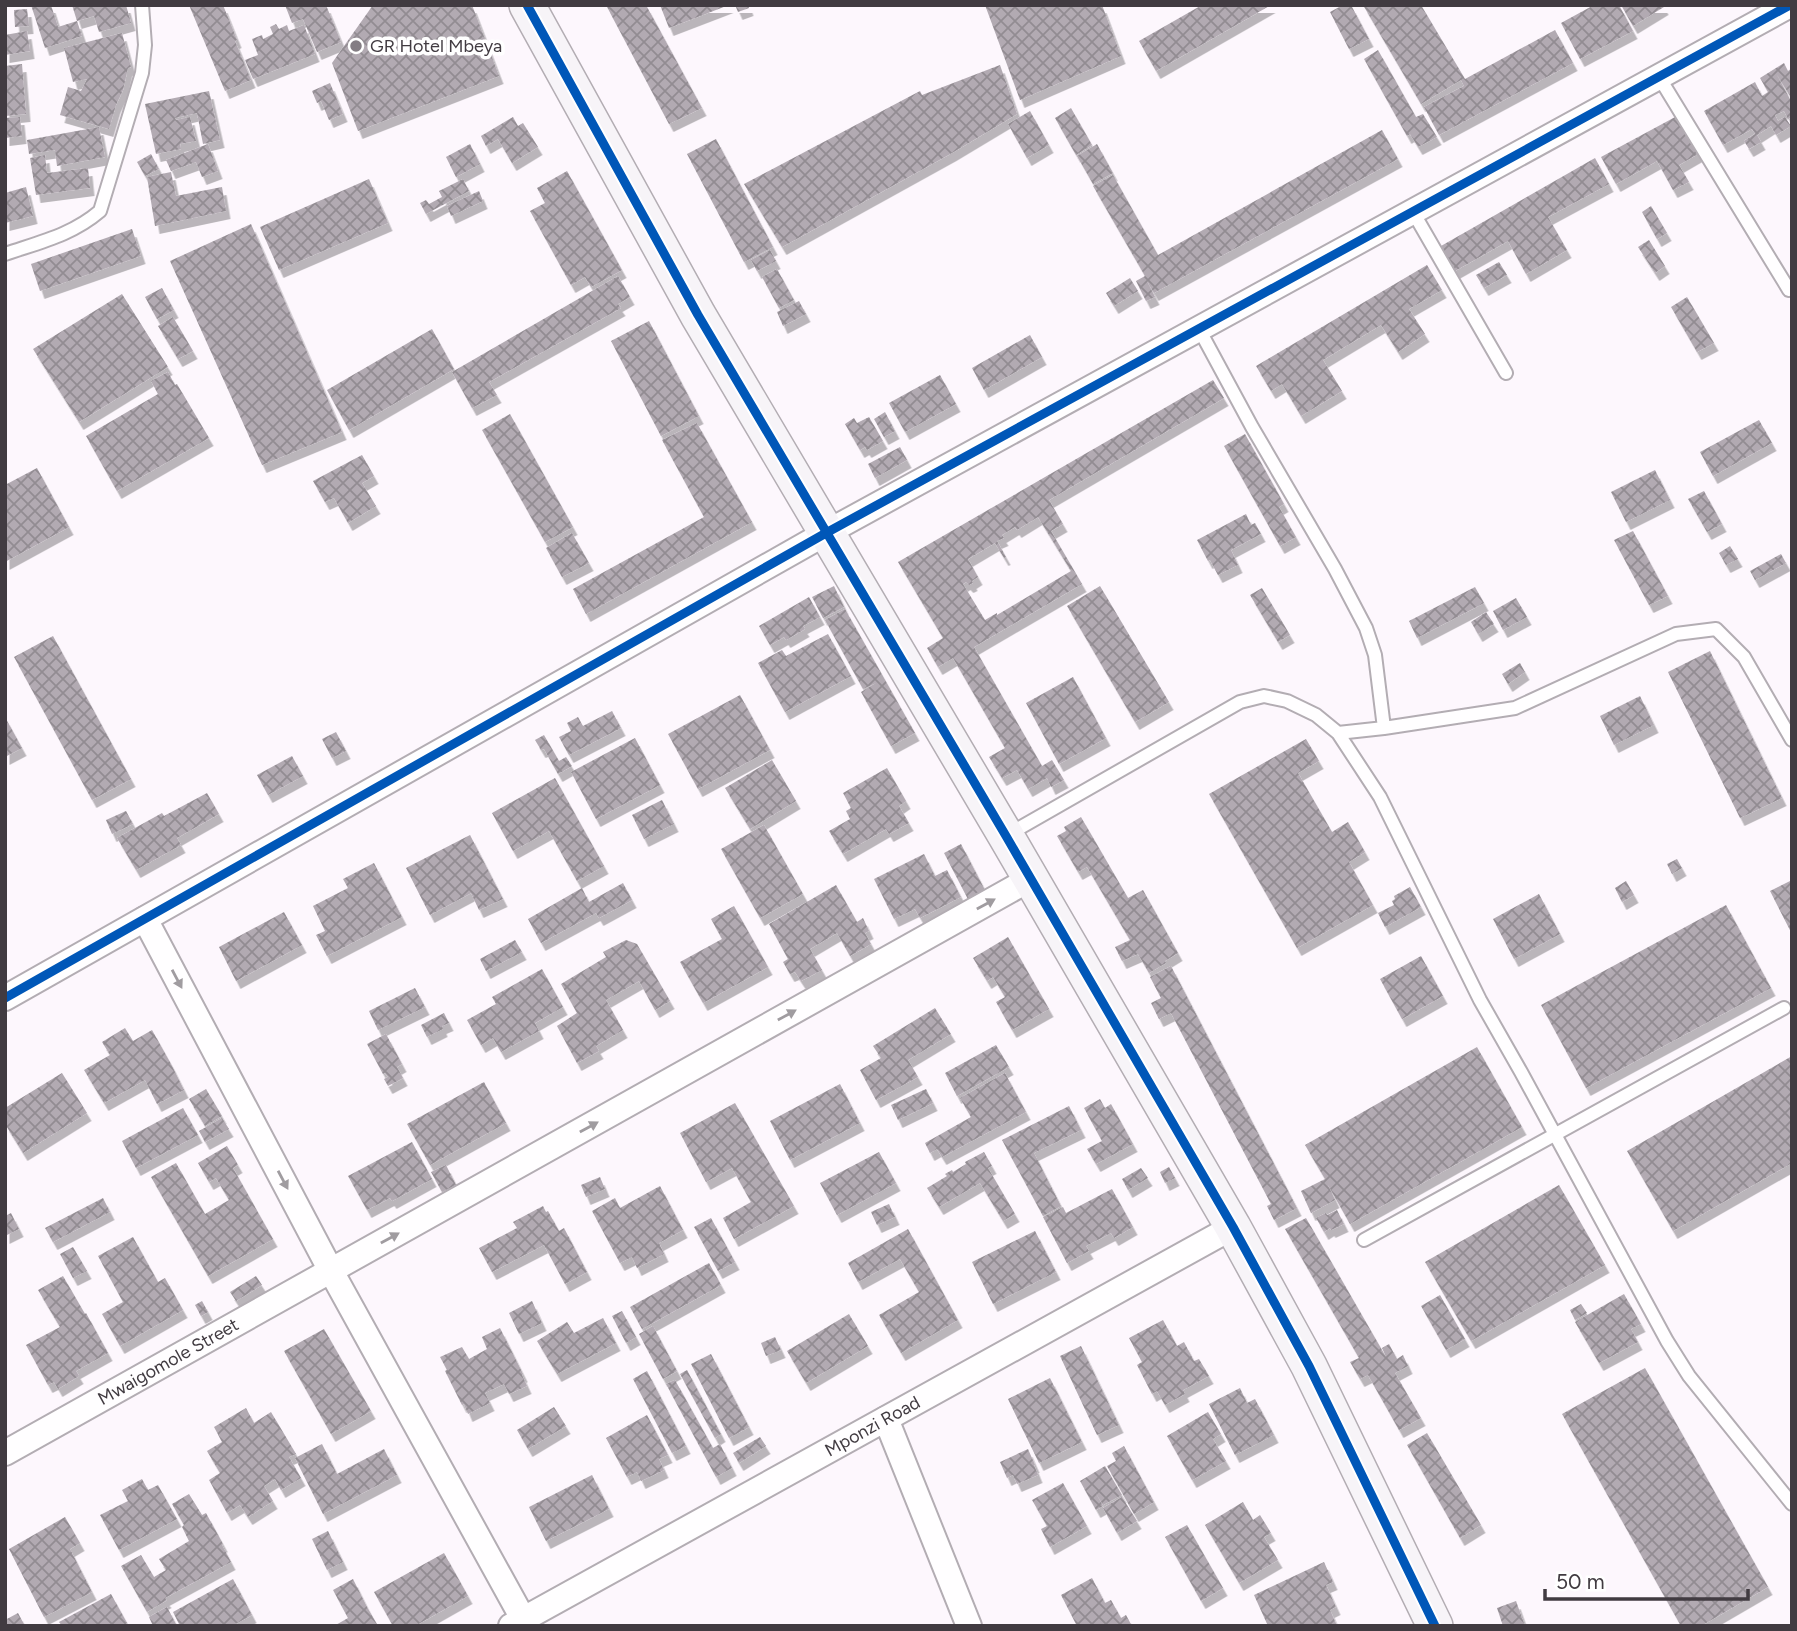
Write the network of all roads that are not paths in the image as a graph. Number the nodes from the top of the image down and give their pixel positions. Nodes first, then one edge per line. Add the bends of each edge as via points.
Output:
1 (142, 5) edge
2 (527, 5) edge
3 (1790, 5) edge
4 (1659, 77) junction
5 (1413, 212) junction
6 (5, 254) edge
7 (1789, 290) dead end
8 (1199, 329) junction
9 (1506, 373) dead end
10 (826, 533) junction
11 (1384, 728) junction
12 (1338, 733) junction
13 (1792, 740) edge
14 (1006, 836) junction
15 (1030, 879) junction
16 (145, 919) junction
17 (5, 998) edge
18 (1784, 1008) dead end
19 (1555, 1135) junction
20 (1233, 1227) junction
21 (1364, 1240) dead end
22 (331, 1271) junction
23 (886, 1419) junction
24 (5, 1453) edge
25 (1792, 1504) edge
26 (520, 1623) edge
27 (969, 1626) edge
28 (1436, 1626) edge

1 - 6 lane via 142,73 100,211 59,236
2 - 10 street via 698,315
3 - 4 street
4 - 5 street
4 - 7 lane
5 - 8 street
5 - 9 lane
8 - 10 street
8 - 11 lane via 1366,628 1375,655
10 - 14 street
10 - 16 street
11 - 12 lane
11 - 13 lane via 1515,708 1676,634 1716,629 1744,657
12 - 14 lane via 1316,715 1287,701 1264,696 1240,702
12 - 19 lane via 1380,797 1480,1000
14 - 15 street
15 - 20 street
22 -> 15 street, Mwaigomole Street
16 - 17 street
16 -> 22 street
18 - 19 lane
19 - 21 lane
19 - 25 lane via 1667,1342
20 - 23 street, Mponzi Road
20 - 28 street via 1309,1366
22 - 24 street, Mwaigomole Street
22 - 26 street
23 - 26 street, Mponzi Road
23 - 27 street

